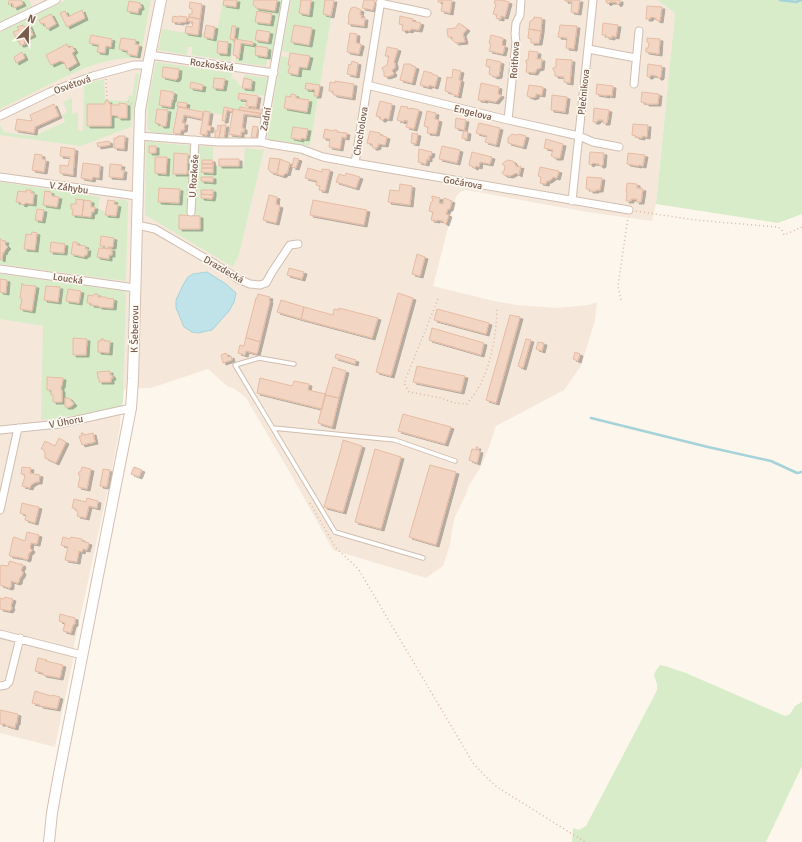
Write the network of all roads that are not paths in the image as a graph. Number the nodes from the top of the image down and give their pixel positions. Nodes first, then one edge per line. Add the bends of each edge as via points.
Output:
1 (56, 0) edge
2 (161, 0) edge
3 (286, 0) edge
4 (521, 0) edge
5 (593, 0) edge
6 (380, 2) edge
7 (427, 13) dead end
8 (0, 27) edge
9 (639, 31) dead end
10 (588, 49) junction
11 (150, 55) junction
12 (636, 58) junction
13 (148, 65) junction
14 (274, 72) junction
15 (634, 84) dead end
16 (367, 85) junction
17 (0, 116) edge
18 (508, 120) junction
19 (139, 136) junction
20 (579, 136) junction
21 (195, 140) junction
22 (261, 142) junction
23 (619, 147) dead end
24 (355, 163) junction
25 (0, 177) edge
26 (138, 196) junction
27 (572, 201) junction
28 (629, 210) road end
29 (191, 212) dead end
30 (137, 225) junction
31 (298, 244) dead end
32 (0, 269) edge
33 (135, 288) junction
34 (294, 364) dead end
35 (131, 408) junction
36 (18, 428) junction
37 (273, 428) junction
38 (0, 430) edge
39 (455, 461) dead end
40 (0, 510) edge
41 (423, 558) dead end
42 (0, 634) edge
43 (20, 638) junction
44 (82, 655) junction
45 (0, 686) edge
46 (49, 842) edge

1 - 8 street
2 - 11 street, K Šeberovu
3 - 14 street, Zadní
4 - 18 street, Roithova via 520,16 516,23
5 - 10 street, Plečnikova
6 - 7 street, Chocholova
6 - 16 street, Chocholova
9 - 12 street
10 - 12 street
10 - 20 street, Plečnikova
11 - 13 street, K Šeberovu
11 - 14 street, Rozkošská
12 - 15 street
13 - 17 street, Osvětová via 134,65 93,76 50,92
13 - 19 street, K Šeberovu via 140,110
14 - 22 street, Zadní
16 - 18 street, Engelova
16 - 24 street, Chocholova
18 - 20 street, Engelova
19 - 21 street, Zadní
19 - 26 street, K Šeberovu
20 - 23 street via 593,142
20 - 27 street, Plečnikova
21 - 22 street, Zadní
21 - 29 street, U Rozkoše
22 - 24 street, Chocholova
24 - 27 street, Gočárova
25 - 26 street, V Záhybu
26 - 30 street, K Šeberovu
27 - 28 street, Gočárova
30 - 31 street, Drazdecká via 155,229 238,279 260,286 266,283 290,245
30 - 33 street, K Šeberovu
32 - 33 street, Loucká
33 - 35 street, K Šeberovu
34 - 37 lane via 260,358 235,365
35 - 36 street, V Úhoru via 59,424
35 - 44 street, K Šeberovu
36 - 38 street, V Úhoru
36 - 40 street
37 - 39 lane via 395,440
37 - 41 lane via 335,532
42 - 43 street
43 - 44 street
43 - 45 street via 9,682
44 - 46 street, K Šeberovu via 52,813

